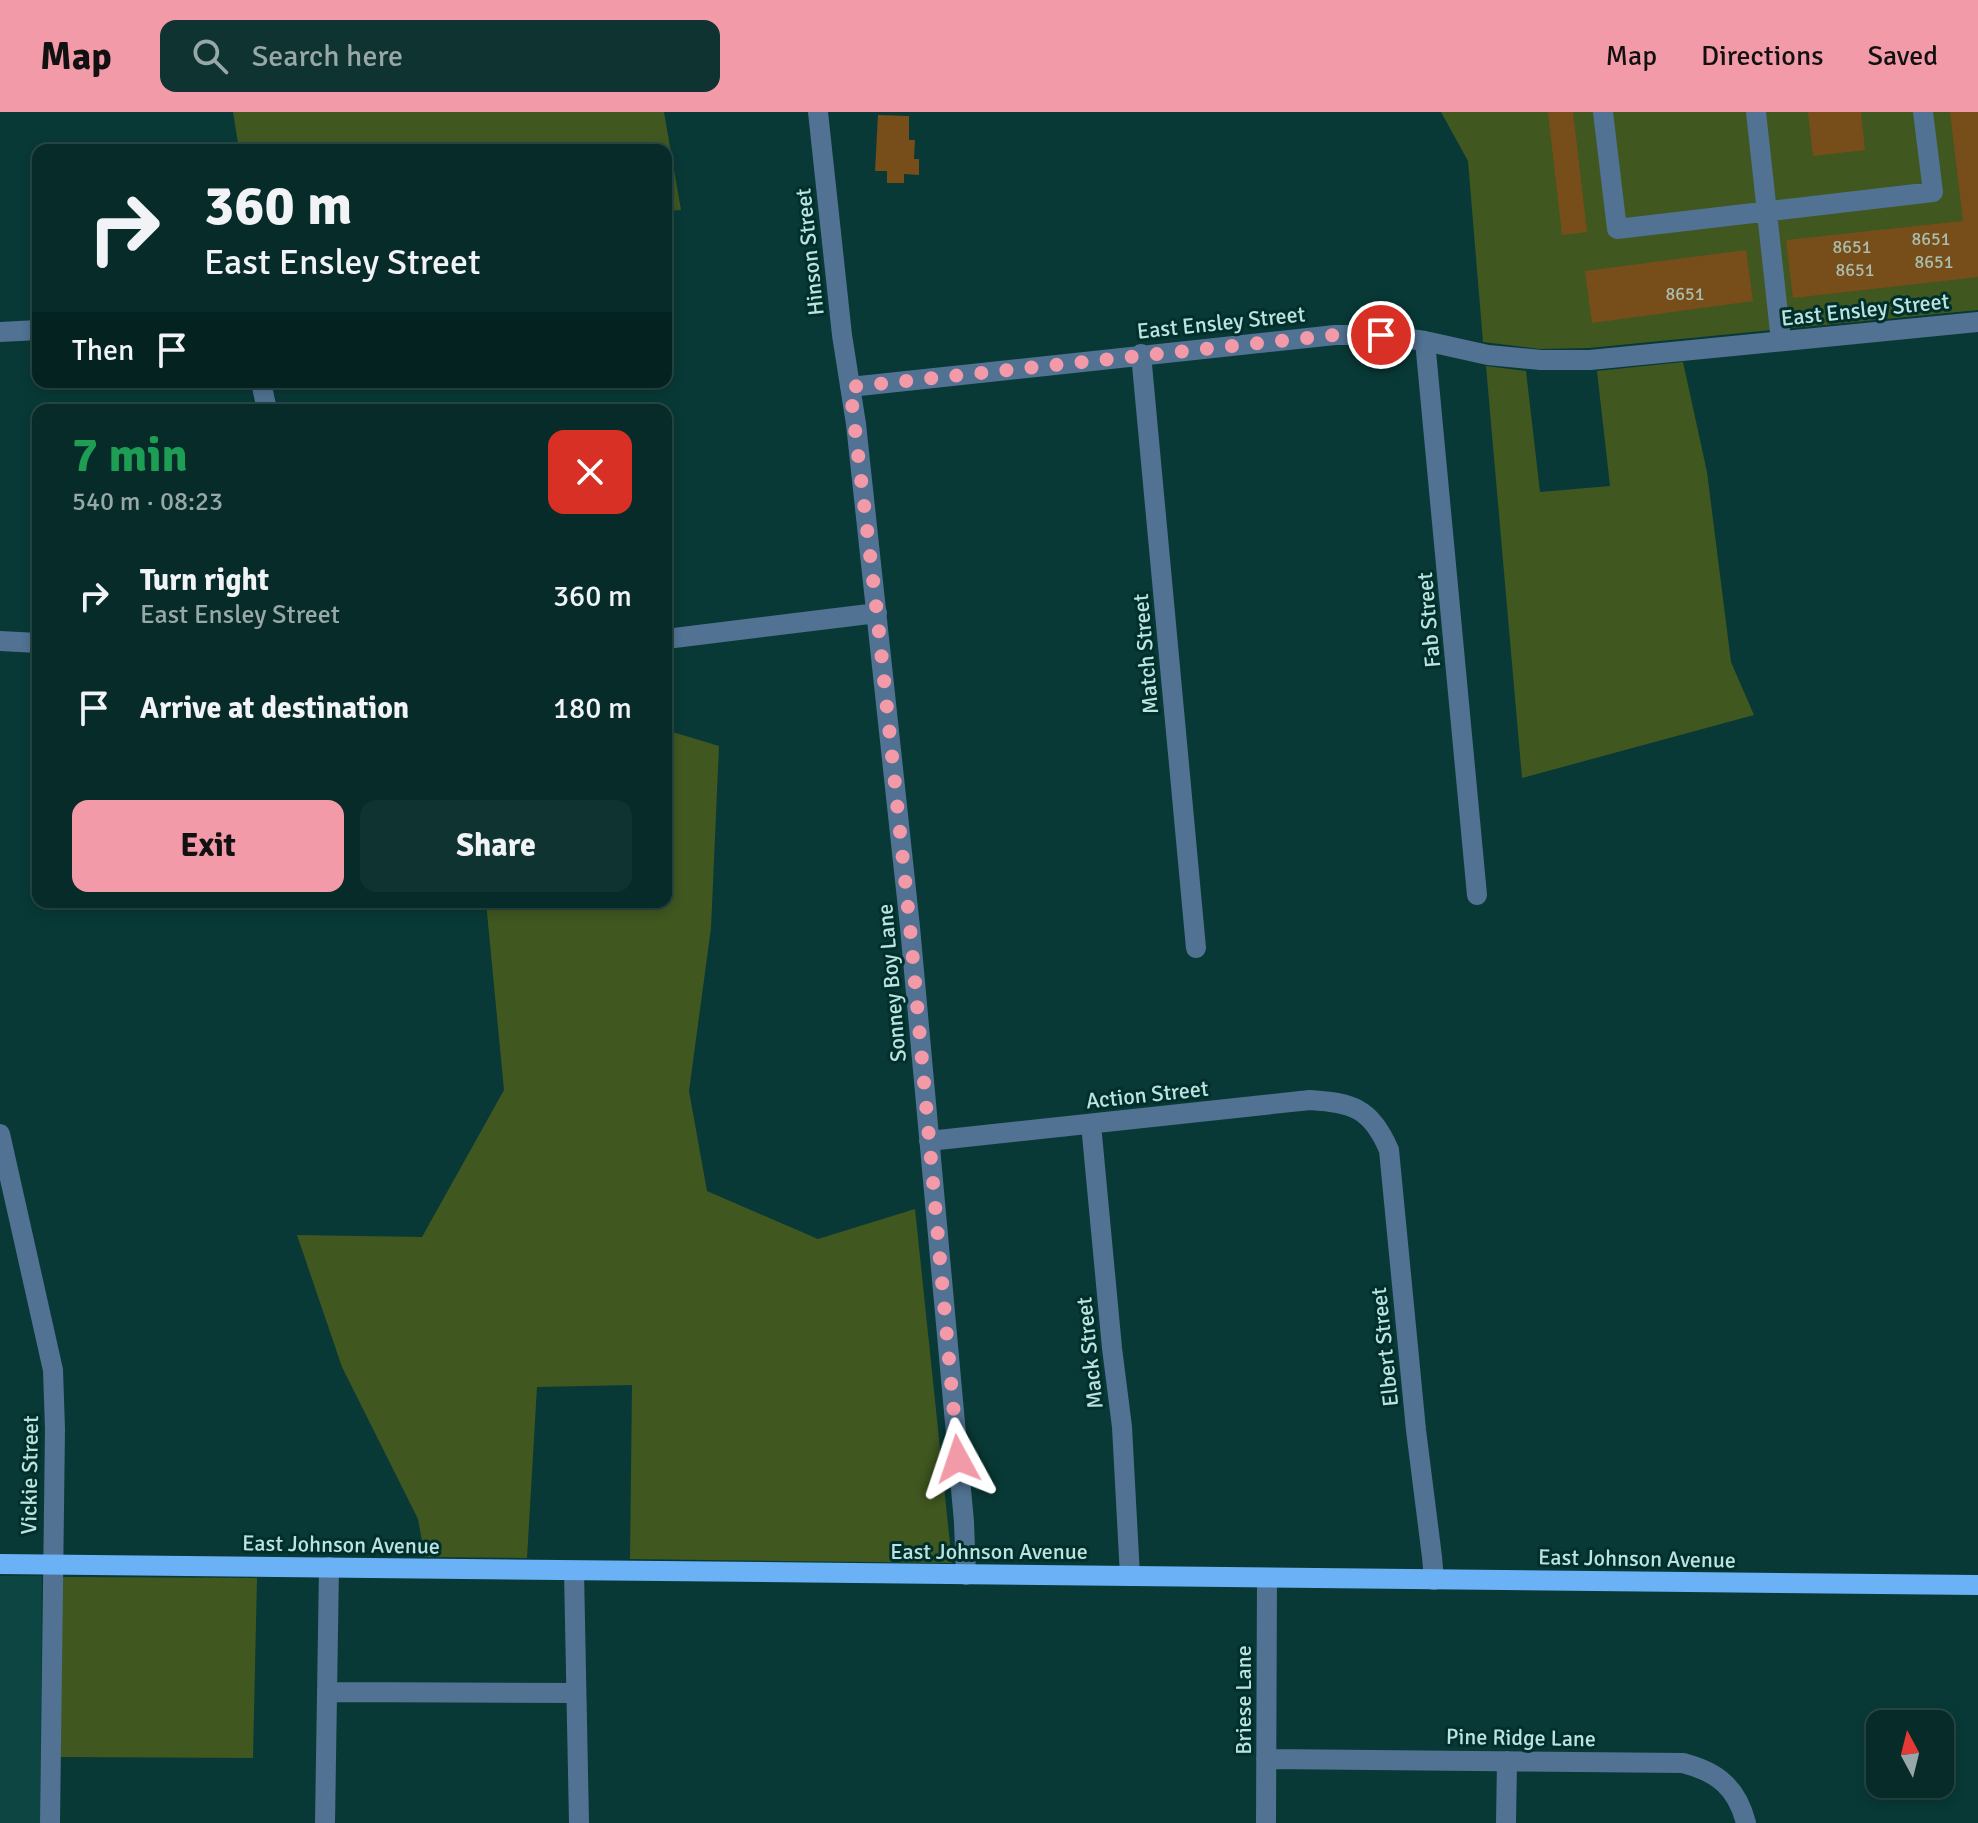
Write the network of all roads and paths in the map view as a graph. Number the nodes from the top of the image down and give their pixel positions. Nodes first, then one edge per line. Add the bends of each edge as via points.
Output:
1 (818, 112) edge
2 (1603, 112) edge
3 (1756, 112) edge
4 (1923, 112) edge
5 (1767, 212) junction
6 (1978, 322) edge
7 (32, 330) edge
8 (0, 332) edge
9 (1425, 341) junction
10 (1781, 341) junction
11 (1141, 354) junction
12 (850, 387) junction
13 (877, 613) junction
14 (672, 638) edge
15 (0, 641) edge
16 (32, 643) edge
17 (1477, 895) dead end
18 (1196, 948) dead end
19 (1367, 1117) joint
20 (1091, 1124) junction
21 (0, 1134) edge
22 (929, 1141) junction
23 (0, 1564) edge
24 (52, 1565) junction
25 (329, 1567) junction
26 (574, 1571) junction
27 (966, 1575) junction
28 (1130, 1576) junction
29 (1267, 1578) junction
30 (1434, 1580) junction
31 (1978, 1585) edge
32 (327, 1692) junction
33 (576, 1693) junction
34 (1266, 1759) junction
35 (1507, 1761) junction
36 (50, 1823) edge
37 (325, 1823) edge
38 (579, 1823) edge
39 (1266, 1823) edge
40 (1506, 1823) edge
41 (1746, 1823) edge

1 - 12 street, Hinson Street
2 - 5 street via 1617,229
3 - 5 street
4 - 5 street via 1933,192
5 - 10 street
6 - 10 street, East Ensley Street
7 - 8 street
9 - 10 street, East Ensley Street via 1541,360
9 - 11 street, East Ensley Street via 1335,335
9 - 17 street, Fab Street
11 - 12 street, East Ensley Street
11 - 18 street, Match Street
12 - 13 street, Sonney Boy Lane
13 - 14 street
13 - 22 street, Sonney Boy Lane
15 - 16 street
19 - 20 street, Action Street via 1339,1102 1310,1100
19 - 30 street, Elbert Street via 1389,1150
20 - 22 street, Action Street
20 - 28 street, Mack Street via 1122,1427
21 - 24 street, Vickie Street via 53,1370
22 - 27 street, Sonney Boy Lane
23 - 24 main road, East Johnson Avenue
24 - 25 main road, East Johnson Avenue
24 - 36 street, Vickie Street
25 - 26 main road, East Johnson Avenue
25 - 32 street
26 - 27 main road, East Johnson Avenue
26 - 33 street
27 - 28 main road, East Johnson Avenue
28 - 29 main road, East Johnson Avenue
29 - 30 main road, East Johnson Avenue
29 - 34 street, Briese Lane
30 - 31 main road, East Johnson Avenue
32 - 33 street
32 - 37 street
33 - 38 street
34 - 35 street, Pine Ridge Lane
34 - 39 street, Briese Lane
35 - 40 street
35 - 41 street, Pine Ridge Lane via 1683,1763 1718,1777 1733,1793

